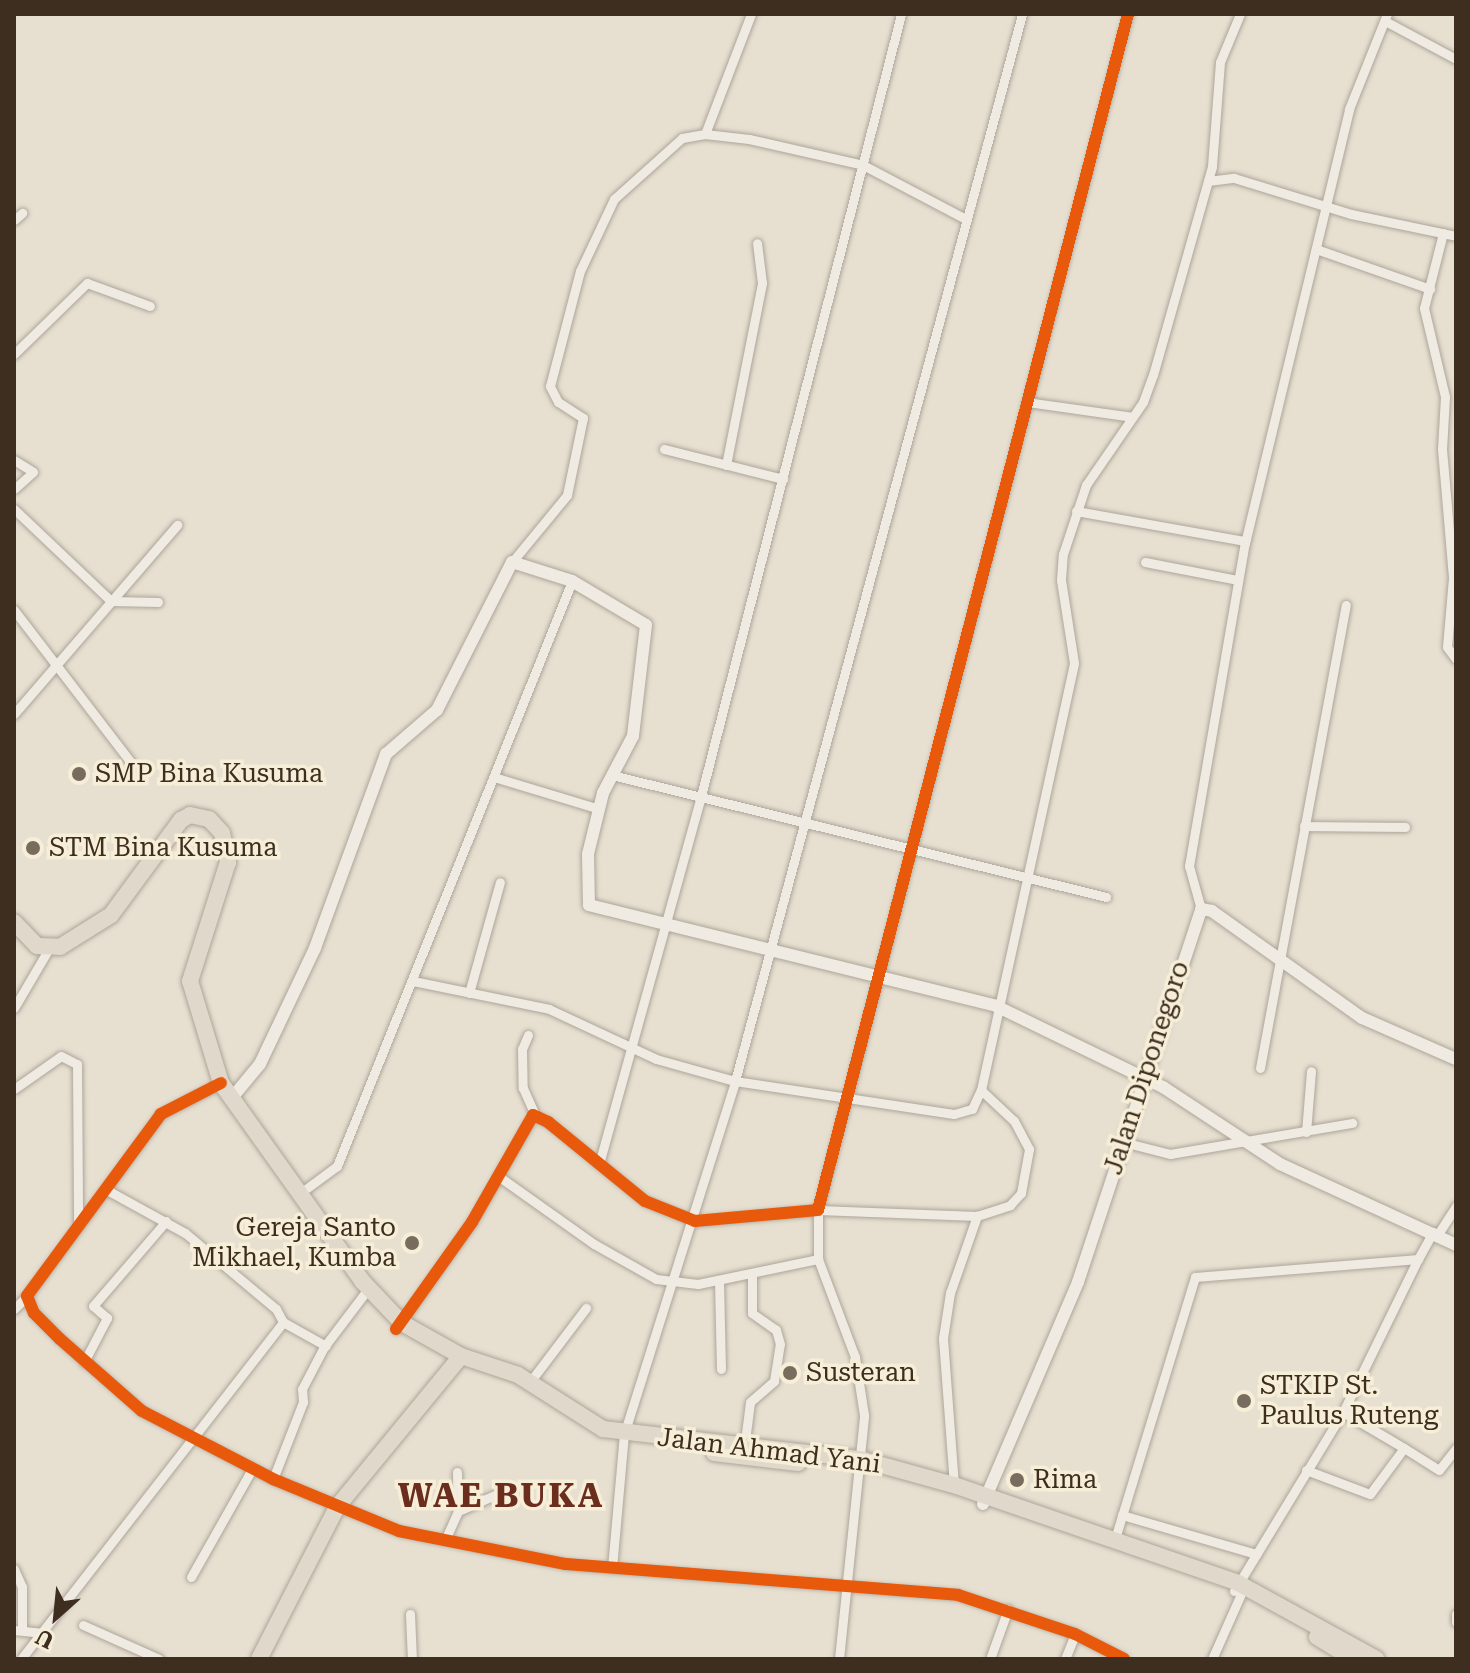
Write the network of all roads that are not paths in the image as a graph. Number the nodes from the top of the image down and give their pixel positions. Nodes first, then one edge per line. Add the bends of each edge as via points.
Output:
1 (751, 14) edge
2 (901, 14) edge
3 (1022, 14) edge
4 (1128, 14) edge
5 (1240, 14) edge
6 (1386, 18) edge
7 (1456, 59) edge
8 (705, 134) junction
9 (863, 165) junction
10 (1208, 181) junction
11 (1326, 206) junction
12 (966, 219) junction
13 (1443, 233) junction
14 (1456, 236) edge
15 (757, 243) dead end
16 (1316, 249) junction
17 (1430, 289) junction
18 (150, 306) dead end
19 (14, 354) edge
20 (1027, 402) junction
21 (1132, 417) junction
22 (664, 449) dead end
23 (14, 460) edge
24 (726, 465) junction
25 (1456, 472) edge
26 (1443, 473) junction
27 (783, 479) junction
28 (14, 489) edge
29 (14, 509) edge
30 (1076, 511) junction
31 (177, 525) dead end
32 (1245, 541) junction
33 (512, 562) junction
34 (1145, 562) dead end
35 (1238, 580) junction
36 (572, 581) junction
37 (111, 601) junction
38 (158, 602) dead end
39 (1346, 605) dead end
40 (14, 610) edge
41 (1456, 659) edge
42 (55, 669) junction
43 (14, 714) edge
44 (132, 764) dead end
45 (612, 775) junction
46 (494, 777) junction
47 (701, 796) junction
48 (599, 809) junction
49 (802, 823) junction
50 (1304, 826) junction
51 (1405, 827) dead end
52 (910, 849) junction
53 (1025, 878) junction
54 (500, 882) dead end
55 (1106, 897) dead end
56 (1201, 909) junction
57 (14, 922) edge
58 (665, 925) junction
59 (48, 950) junction
60 (769, 951) junction
61 (1279, 959) junction
62 (878, 978) junction
63 (413, 981) junction
64 (469, 993) junction
65 (996, 1006) junction
66 (14, 1008) edge
67 (528, 1035) dead end
68 (633, 1046) junction
69 (1456, 1059) edge
70 (1260, 1068) dead end
71 (1311, 1071) dead end
72 (1145, 1079) junction
73 (735, 1081) junction
74 (221, 1083) junction
75 (14, 1089) edge
76 (981, 1090) junction
77 (231, 1099) junction
78 (847, 1099) junction
79 (535, 1115) junction
80 (1352, 1123) dead end
81 (1306, 1132) junction
82 (1123, 1142) junction
83 (1243, 1143) junction
84 (599, 1164) junction
85 (501, 1178) junction
86 (109, 1191) junction
87 (299, 1194) junction
88 (1456, 1206) edge
89 (818, 1210) junction
90 (977, 1216) junction
91 (166, 1221) junction
92 (695, 1221) junction
93 (78, 1227) junction
94 (1436, 1233) junction
95 (1456, 1245) edge
96 (818, 1259) junction
97 (1418, 1259) junction
98 (752, 1274) junction
99 (719, 1281) junction
100 (674, 1283) junction
101 (364, 1287) junction
102 (27, 1296) junction
103 (586, 1308) dead end
104 (14, 1309) edge
105 (283, 1322) junction
106 (399, 1326) junction
107 (326, 1346) junction
108 (459, 1360) junction
109 (84, 1362) junction
110 (721, 1369) dead end
111 (532, 1385) junction
112 (1343, 1412) junction
113 (189, 1439) junction
114 (624, 1439) junction
115 (1404, 1448) junction
116 (1456, 1448) edge
117 (743, 1450) junction
118 (859, 1465) junction
119 (252, 1469) junction
120 (1306, 1470) junction
121 (457, 1472) dead end
122 (273, 1479) junction
123 (954, 1485) junction
124 (495, 1495) dead end
125 (985, 1500) junction
126 (337, 1507) junction
127 (458, 1511) junction
128 (1122, 1515) junction
129 (446, 1538) junction
130 (1114, 1543) junction
131 (1256, 1554) junction
132 (612, 1568) junction
133 (14, 1569) edge
134 (191, 1577) dead end
135 (850, 1589) junction
136 (1238, 1589) junction
137 (1008, 1609) junction
138 (410, 1614) dead end
139 (1456, 1614) edge
140 (1456, 1622) edge
141 (83, 1625) dead end
142 (18, 1630) edge
143 (41, 1633) junction
144 (1075, 1634) junction
145 (1323, 1634) junction
146 (138, 1656) edge
147 (21, 1659) edge
148 (159, 1659) edge
149 (259, 1659) edge
150 (412, 1659) edge
151 (839, 1659) edge
152 (990, 1659) edge
153 (1065, 1659) edge
154 (1124, 1659) edge
155 (1212, 1659) edge
156 (1353, 1659) edge
157 (1376, 1659) edge

1 - 8 street
2 - 9 street
3 - 12 street
4 - 20 street
5 - 10 street via 1220,62 1219,131
6 - 7 street
6 - 11 street via 1349,109
8 - 9 street via 784,145
8 - 33 street via 682,138 609,207 580,271 550,386 558,402 583,418 566,501
9 - 12 street
9 - 27 street
10 - 11 street via 1234,178
10 - 21 street via 1153,375
11 - 13 street
11 - 16 street
12 - 49 street
13 - 14 street
13 - 17 street
15 - 24 street via 763,273 759,311
16 - 17 street
16 - 32 street
17 - 26 street via 1425,314 1445,397
18 - 19 street via 87,283
20 - 21 street
20 - 52 street
21 - 30 street via 1095,468
22 - 24 street
23 - 28 street via 33,472
24 - 27 street
25 - 26 street
26 - 41 street via 1453,578 1447,647
27 - 47 street
29 - 37 street
30 - 32 street
30 - 53 street via 1061,569 1074,663
31 - 37 street
32 - 35 street
33 - 36 street
33 - 77 street via 437,710 386,754 315,948 260,1064
34 - 35 street
35 - 56 street via 1189,866
36 - 45 street via 646,625 635,727
36 - 46 street
37 - 38 street
37 - 42 street
39 - 50 street
40 - 42 street
42 - 43 street
42 - 44 street
45 - 47 street
45 - 48 street
46 - 48 street
46 - 63 street
47 - 49 street
47 - 58 street
48 - 58 street via 586,865 588,904
49 - 52 street
49 - 60 street
50 - 51 street
50 - 61 street
52 - 53 street
52 - 62 street
53 - 55 street
53 - 65 street
54 - 64 street
56 - 61 street via 1212,911
56 - 72 street, Jalan Diponegoro
57 - 59 highway
58 - 60 street
58 - 68 street
59 - 66 street
59 - 74 highway, Jalan Ahmad Yani via 111,915 181,820 201,816 217,825 228,862 190,981
60 - 62 street
60 - 73 street
61 - 69 street via 1362,1018
61 - 70 street
62 - 65 street
62 - 78 street
63 - 64 street
63 - 87 street via 337,1166
64 - 68 street via 549,1009
65 - 72 street
65 - 76 street
67 - 79 street via 522,1049 523,1088
68 - 73 street via 656,1059
68 - 84 street
71 - 81 street
72 - 82 street, Jalan Diponegoro
72 - 83 street
73 - 78 street
73 - 92 street
74 - 77 highway, Jalan Ahmad Yani
74 - 86 street via 161,1114
75 - 93 street via 61,1056 77,1064
76 - 78 street via 962,1115
76 - 90 street via 1021,1130 1029,1165 1021,1193 1010,1205
77 - 87 highway, Jalan Ahmad Yani
78 - 89 street
79 - 84 street
79 - 85 street via 526,1122
80 - 81 street
81 - 83 street
82 - 83 street via 1170,1154
82 - 125 street, Jalan Diponegoro via 1067,1310
83 - 94 street
84 - 92 street via 645,1201
85 - 100 street via 633,1268
85 - 106 street
86 - 91 street
86 - 93 street
87 - 101 highway, Jalan Ahmad Yani
88 - 94 street
89 - 90 street
89 - 92 street
89 - 96 street
90 - 123 street via 950,1293 943,1338
91 - 105 street via 264,1299
91 - 109 street via 93,1306 107,1318
92 - 100 street
93 - 102 street
94 - 95 street
94 - 97 street
96 - 98 street
96 - 118 street via 863,1387
97 - 112 street
97 - 128 street via 1195,1277
98 - 99 street
98 - 117 street via 752,1313 776,1330 780,1344 774,1381 750,1402
99 - 100 street
99 - 110 street
100 - 114 street
101 - 106 highway, Jalan Ahmad Yani
101 - 107 street
102 - 104 street
102 - 109 street via 34,1313
103 - 111 street
105 - 107 street
105 - 113 street
106 - 108 highway, Jalan Ahmad Yani
107 - 122 street via 302,1389 303,1402
108 - 111 highway, Jalan Ahmad Yani
108 - 126 highway
109 - 113 street via 120,1395
111 - 114 highway, Jalan Ahmad Yani via 586,1433
112 - 115 street
112 - 120 street
113 - 119 street
113 - 143 street
114 - 117 highway, Jalan Ahmad Yani
114 - 132 street
115 - 116 street via 1439,1470
115 - 120 street via 1370,1494
117 - 118 highway, Jalan Ahmad Yani
118 - 123 highway, Jalan Ahmad Yani
118 - 125 highway, Jalan Ahmad Yani
118 - 135 street
119 - 122 street
119 - 134 street
120 - 131 street
121 - 127 street
122 - 126 street
123 - 125 highway, Jalan Ahmad Yani
124 - 127 street
125 - 130 highway, Jalan Ahmad Yani
126 - 129 street via 399,1531
126 - 149 highway
127 - 129 street
128 - 130 street
128 - 131 street
129 - 132 street via 527,1557
130 - 136 highway, Jalan Ahmad Yani
131 - 136 street
132 - 135 street
133 - 142 street via 22,1587
135 - 137 street via 958,1595
135 - 151 street
136 - 145 highway, Jalan Ahmad Yani
136 - 155 street
137 - 144 street
137 - 152 street
138 - 150 street
139 - 140 street
141 - 146 street
142 - 143 street
143 - 147 street
144 - 153 street
144 - 154 street
145 - 156 highway, Jalan Ahmad Yani
145 - 157 highway, Jalan Ahmad Yani
146 - 148 street

